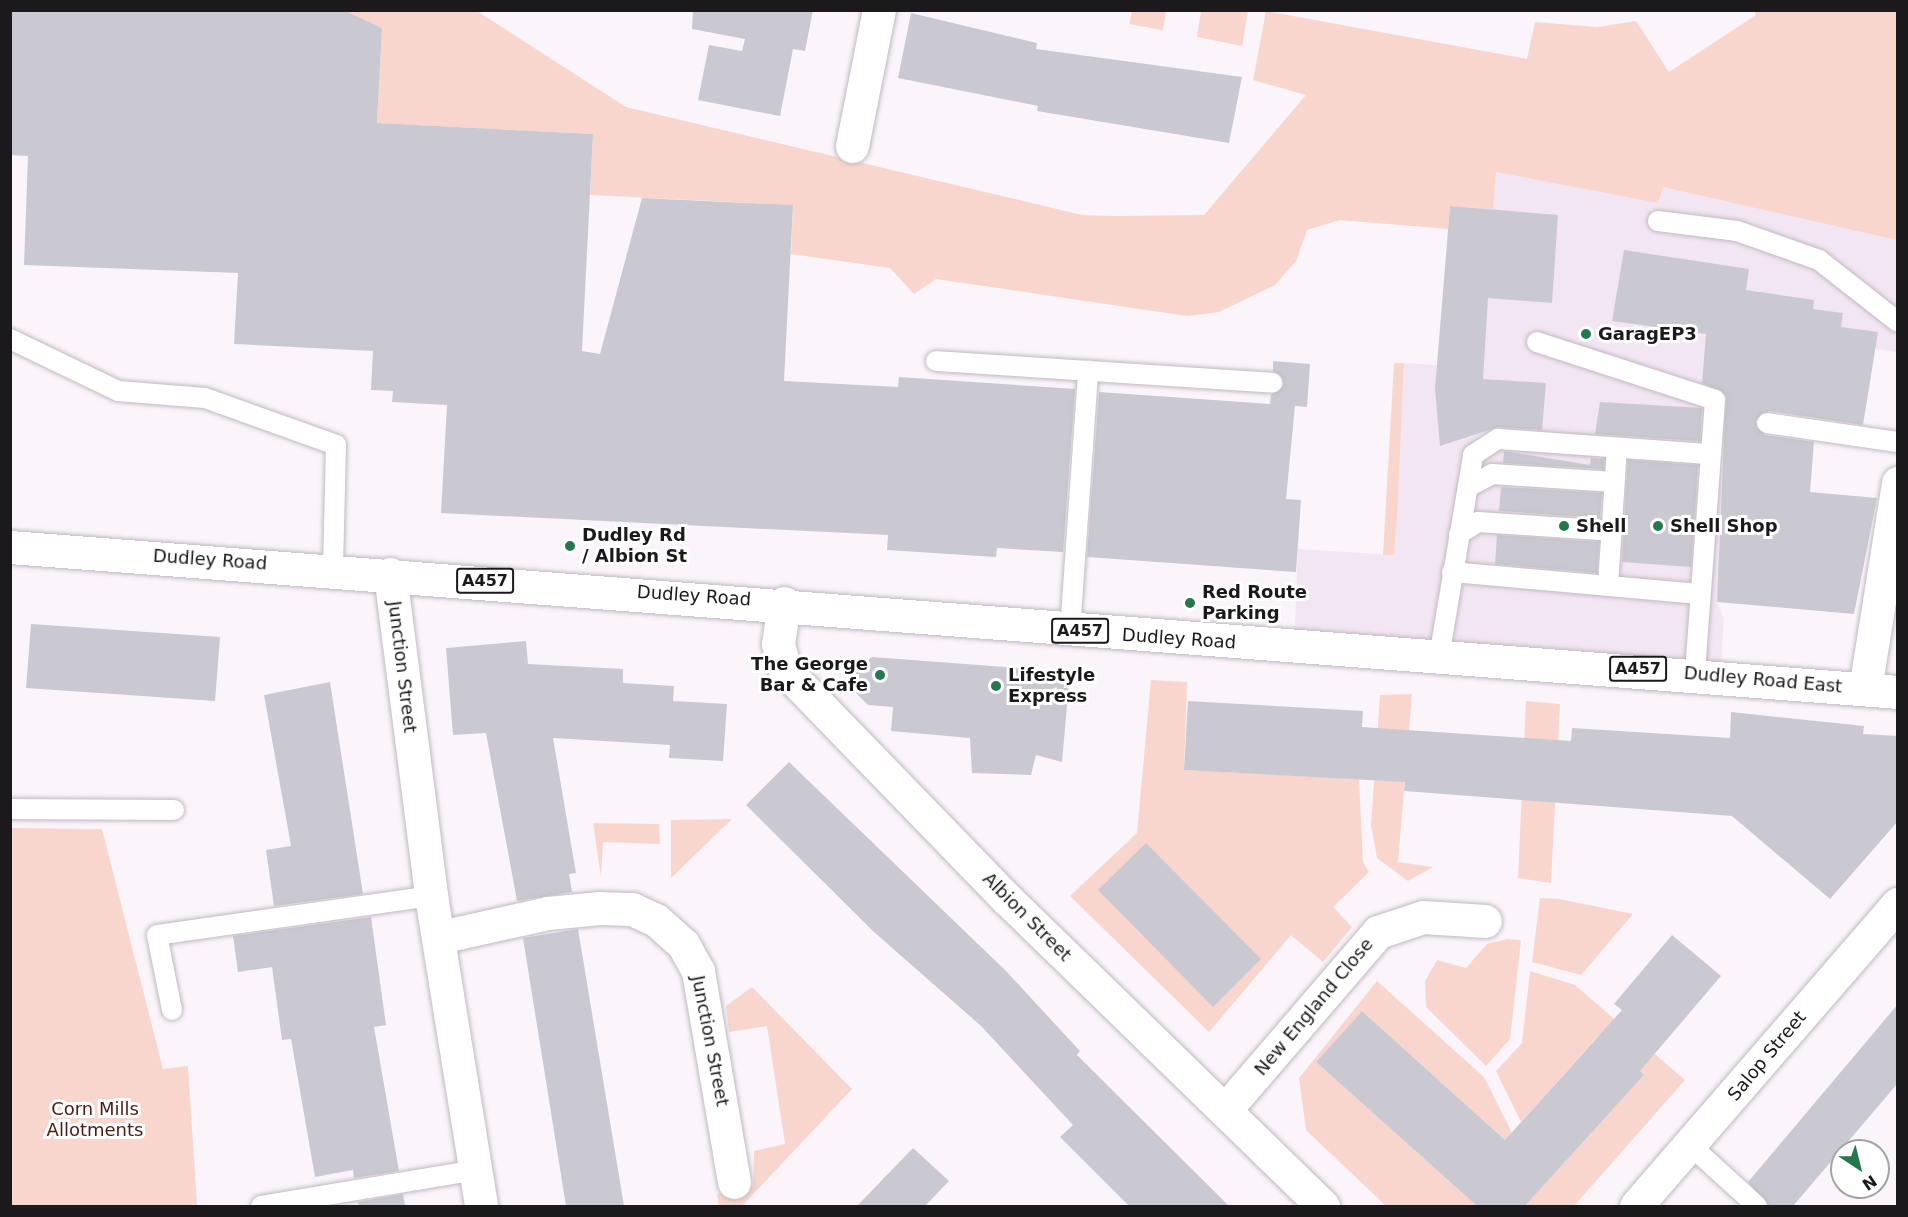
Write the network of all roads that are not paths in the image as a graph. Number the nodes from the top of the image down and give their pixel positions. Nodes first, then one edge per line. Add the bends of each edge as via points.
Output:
1 (879, 10) edge
2 (852, 146) dead end
3 (1658, 221) dead end
4 (1898, 322) edge
5 (10, 339) edge
6 (1537, 342) dead end
7 (936, 361) dead end
8 (1088, 371) junction
9 (1272, 383) dead end
10 (1767, 423) dead end
11 (1898, 442) edge
12 (1617, 448) junction
13 (1708, 454) junction
14 (1614, 482) junction
15 (1898, 483) edge
16 (1468, 487) junction
17 (1612, 531) junction
18 (1459, 534) junction
19 (10, 547) edge
20 (333, 569) junction
21 (1452, 572) junction
22 (390, 574) junction
23 (1608, 586) junction
24 (1700, 594) junction
25 (784, 603) junction
26 (1070, 631) junction
27 (1378, 653) joint
28 (1438, 657) junction
29 (1695, 675) junction
30 (1865, 689) junction
31 (1898, 692) edge
32 (10, 809) edge
33 (174, 810) dead end
34 (431, 896) junction
35 (1898, 904) edge
36 (1485, 921) dead end
37 (440, 937) junction
38 (172, 1010) dead end
39 (1225, 1110) junction
40 (1691, 1146) junction
41 (475, 1170) junction
42 (734, 1182) dead end
43 (261, 1206) edge
44 (481, 1206) edge
45 (1323, 1206) edge
46 (1636, 1206) edge
47 (1757, 1206) edge

1 - 2 street
3 - 4 lane via 1737,231 1819,260
5 - 20 lane via 118,391 205,398 336,445
6 - 13 lane via 1715,400
7 - 8 lane
8 - 9 lane
8 - 26 lane
10 - 11 lane
12 - 13 lane
12 - 14 lane
12 - 16 lane via 1498,439 1473,455
13 - 24 lane
14 - 16 lane via 1492,474
14 - 17 lane
15 - 30 street
16 - 18 lane
17 - 18 lane via 1478,522
17 - 23 lane
18 - 21 lane
19 - 20 street, Dudley Road / A457
20 - 22 street, Dudley Road / A457
21 - 23 lane
21 - 28 lane
22 - 25 street, Dudley Road / A457
22 - 34 street, Junction Street
23 - 24 lane
24 - 29 lane
25 - 26 street, Dudley Road / A457
25 - 39 street, Albion Street via 778,644 785,670 1007,899
26 - 27 street, Dudley Road / A457
27 - 28 street, Dudley Road East / A457
28 - 29 street, Dudley Road East / A457
29 - 30 street, Dudley Road East / A457
30 - 31 street, Dudley Road East / A457
32 - 33 lane
34 - 37 street, Junction Street
34 - 38 lane via 158,935
35 - 40 street, Salop Street
36 - 39 street, New England Close via 1424,917 1378,932
37 - 41 street, Junction Street
37 - 42 street, Junction Street via 548,913 600,908 632,909 656,920 682,944 698,971
39 - 45 street, Albion Street
40 - 46 street, Salop Street
40 - 47 lane
41 - 43 lane
41 - 44 street, Junction Street

